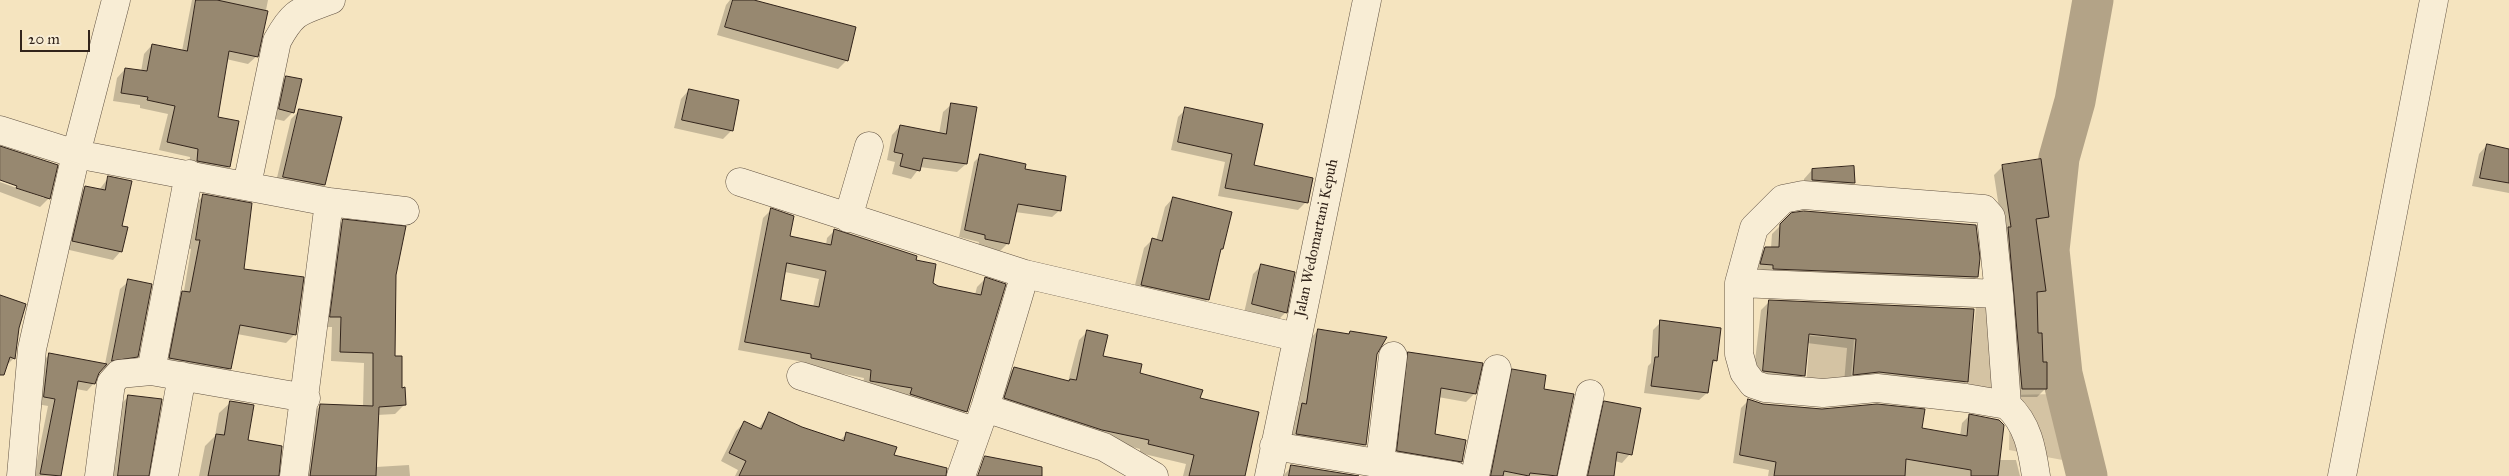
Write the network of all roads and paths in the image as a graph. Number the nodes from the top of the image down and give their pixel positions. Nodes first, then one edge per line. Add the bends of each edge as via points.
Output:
1 (116, 0) edge
2 (331, 0) edge
3 (1367, 0) edge
4 (2434, 0) edge
5 (0, 130) edge
6 (869, 146) dead end
7 (76, 154) junction
8 (189, 174) junction
9 (740, 182) dead end
10 (247, 186) junction
11 (329, 202) junction
12 (404, 211) dead end
13 (848, 218) junction
14 (1025, 274) junction
15 (1739, 284) junction
16 (2000, 294) junction
17 (1296, 337) junction
18 (1393, 356) dead end
19 (1497, 369) dead end
20 (152, 371) junction
21 (182, 376) junction
22 (801, 376) dead end
23 (1590, 394) dead end
24 (306, 398) junction
25 (2007, 406) junction
26 (980, 419) junction
27 (1274, 446) junction
28 (1380, 462) junction
29 (21, 476) edge
30 (99, 476) edge
31 (164, 476) edge
32 (294, 476) edge
33 (961, 476) edge
34 (1154, 476) edge
35 (1269, 476) edge
36 (1455, 476) edge
37 (1475, 476) edge
38 (1572, 476) edge
39 (2036, 476) edge
40 (2342, 476) edge

1 - 7 street
2 - 10 street via 300,10 288,21 277,41
3 - 17 street, Jalan Wedomartani Kepuh
4 - 40 street
5 - 7 street
6 - 13 street
7 - 8 street
7 - 29 street via 32,349
8 - 10 street
8 - 20 street
9 - 13 street
10 - 11 street
11 - 12 street
11 - 24 street
13 - 14 street
14 - 17 street
14 - 26 street
15 - 16 street
15 - 16 street via 1754,228 1783,198 1803,195 1984,209 1991,217
15 - 25 street via 1739,354 1744,372 1753,384 1823,393 1877,388
16 - 25 street
17 - 27 street, Jalan Wedomartani Kepuh
18 - 28 street
19 - 37 street
20 - 21 street
20 - 30 street via 119,374 111,384
21 - 24 street
21 - 31 street
22 - 26 street
23 - 38 street
24 - 32 street
25 - 39 street via 2025,428 2030,440
26 - 33 street
26 - 34 street via 1104,447
27 - 28 street
27 - 35 street, Jalan Wedomartani Kepuh
28 - 36 street

